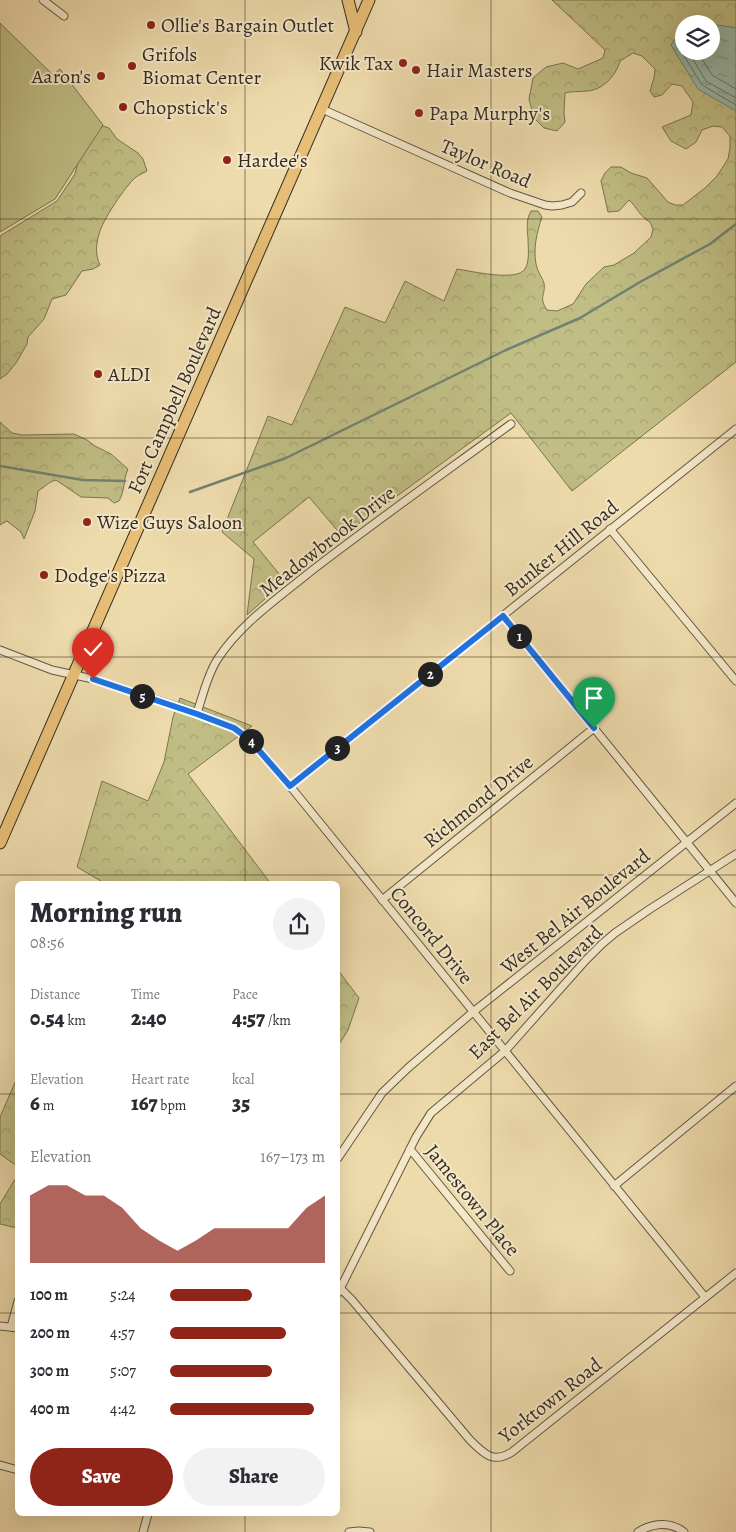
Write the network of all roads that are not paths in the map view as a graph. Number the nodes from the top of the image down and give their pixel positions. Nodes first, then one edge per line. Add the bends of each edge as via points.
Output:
1 (43, 0) edge
2 (348, 0) edge
3 (369, 0) edge
4 (64, 16) dead end
5 (356, 32) junction
6 (322, 109) junction
7 (582, 193) dead end
8 (511, 424) dead end
9 (736, 429) edge
10 (610, 530) junction
11 (503, 616) junction
12 (0, 650) edge
13 (74, 675) junction
14 (736, 682) edge
15 (197, 714) junction
16 (594, 728) junction
17 (290, 786) junction
18 (736, 803) edge
19 (686, 842) junction
20 (0, 843) edge
21 (736, 854) edge
22 (710, 871) junction
23 (382, 900) junction
24 (736, 904) edge
25 (473, 1012) junction
26 (505, 1051) junction
27 (736, 1086) edge
28 (410, 1149) junction
29 (340, 1155) edge
30 (614, 1186) junction
31 (510, 1271) dead end
32 (736, 1273) edge
33 (340, 1285) edge
34 (340, 1291) edge
35 (705, 1297) junction
36 (0, 1326) edge
37 (14, 1328) edge
38 (0, 1465) edge
39 (15, 1469) edge
40 (147, 1516) edge
41 (143, 1532) edge
42 (349, 1532) edge
43 (370, 1532) edge
44 (638, 1532) edge
45 (684, 1532) edge

1 - 4 street
2 - 5 highway
3 - 5 highway, Fort Campbell Boulevard
5 - 6 highway, Fort Campbell Boulevard
6 - 7 street, Taylor Road via 510,193 545,205 562,206
6 - 13 highway, Fort Campbell Boulevard
8 - 15 street, Meadowbrook Drive via 348,543 282,594 235,636 206,681
9 - 10 street, Bunker Hill Road
10 - 11 street, Bunker Hill Road
10 - 14 street
11 - 16 street
11 - 17 street, Bunker Hill Road
12 - 13 street, Concord Drive
13 - 15 street, Concord Drive
13 - 20 highway, Fort Campbell Boulevard
15 - 17 street, Concord Drive via 234,728 249,739
16 - 19 street
16 - 23 street, Richmond Drive
17 - 23 street, Concord Drive
18 - 19 street, West Bel Air Boulevard
19 - 22 street
19 - 25 street, West Bel Air Boulevard
21 - 22 street, East Bel Air Boulevard
22 - 24 street
22 - 26 street, East Bel Air Boulevard via 615,933 586,960
23 - 25 street, Concord Drive
25 - 26 street, Concord Drive
25 - 29 street, West Bel Air Boulevard via 394,1080
26 - 28 street, East Bel Air Boulevard via 431,1113
26 - 30 street, Concord Drive
27 - 30 street
28 - 31 street, Jamestown Place
28 - 33 street, East Bel Air Boulevard
30 - 35 street, Concord Drive
32 - 35 street, Yorktown Road
34 - 35 street, Yorktown Road via 470,1440 487,1456 494,1458 512,1452
36 - 37 street
38 - 39 street
40 - 41 street
42 - 43 street
44 - 45 street via 660,1524

